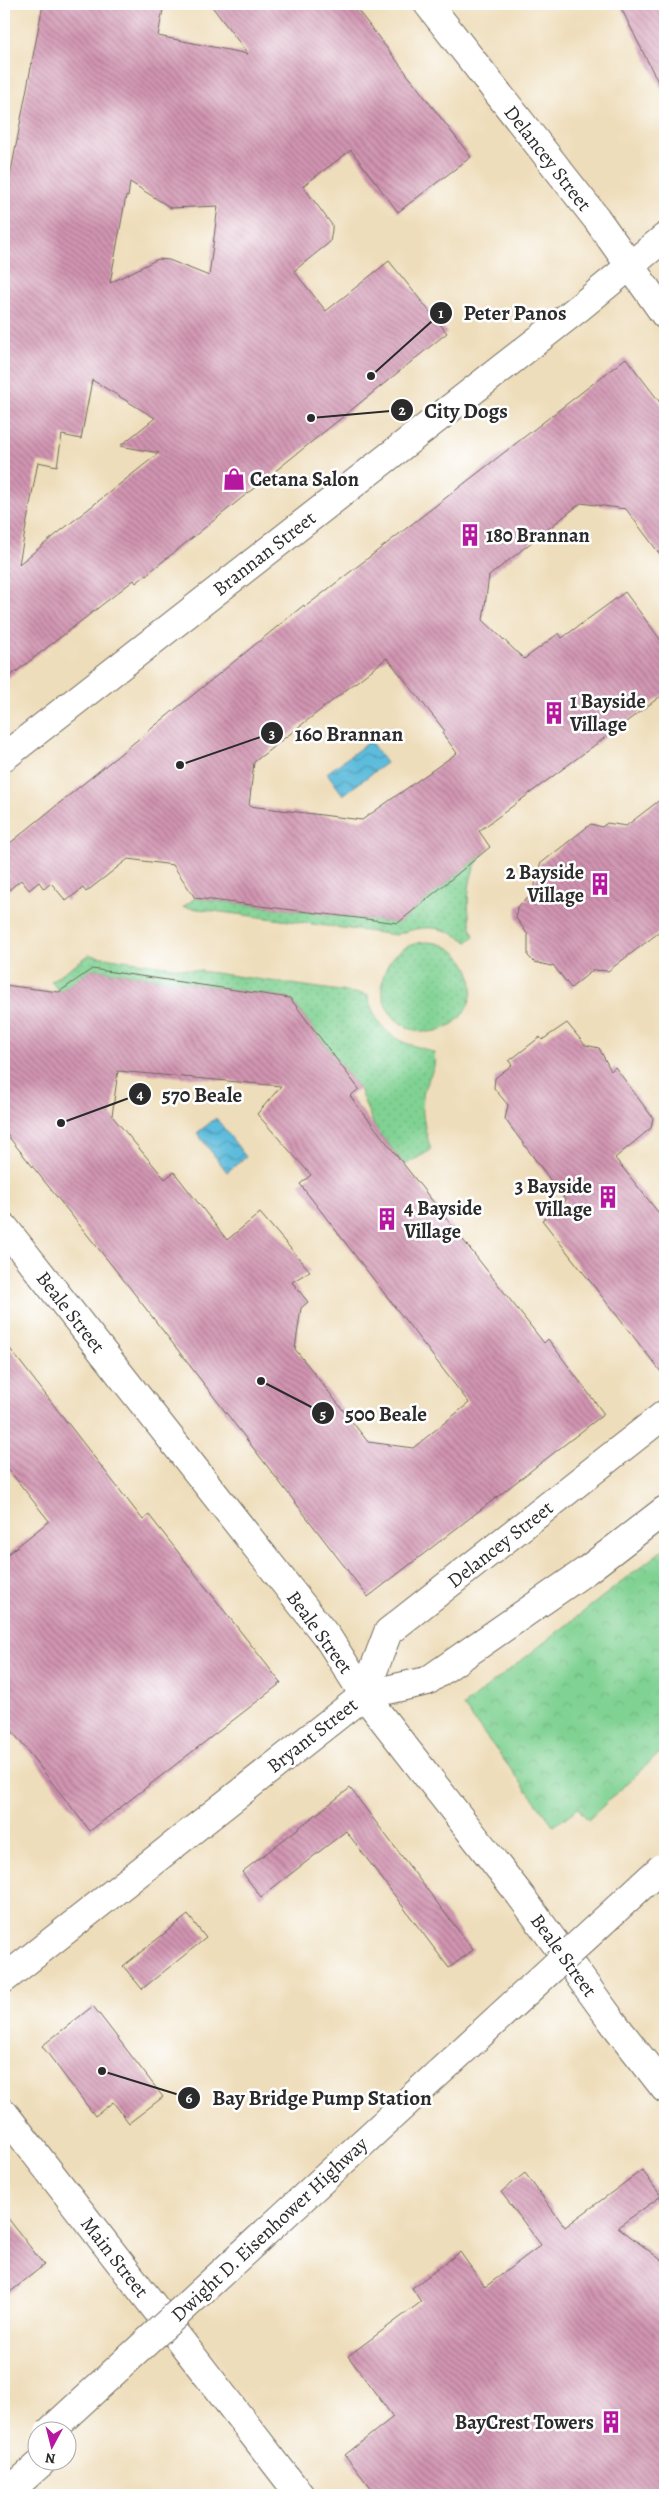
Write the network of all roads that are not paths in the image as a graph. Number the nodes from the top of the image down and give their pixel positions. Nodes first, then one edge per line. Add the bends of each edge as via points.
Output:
1 (428, 4) edge
2 (665, 237) edge
3 (629, 266) junction
4 (665, 315) edge
5 (4, 757) edge
6 (4, 1227) edge
7 (663, 1416) edge
8 (665, 1510) edge
9 (364, 1695) junction
10 (664, 1873) edge
11 (4, 1979) edge
12 (665, 2089) edge
13 (4, 2113) edge
14 (60, 2422) edge
15 (78, 2429) edge
16 (28, 2451) edge
17 (31, 2472) edge
18 (4, 2473) edge
19 (5, 2495) edge
20 (300, 2495) edge

1 - 3 main road, Delancey Street via 596,218
2 - 3 main road, Brannan Street
3 - 4 main road, Delancey Street
3 - 5 main road, Brannan Street
6 - 9 main road, Beale Street via 328,1638
7 - 9 main road, Delancey Street via 388,1632
8 - 9 main road, Bryant Street via 587,1570 427,1681
9 - 11 main road, Bryant Street
9 - 12 main road, Beale Street via 520,1894
10 - 14 main road, Dwight D. Eisenhower Highway, bridge
10 - 15 main road, Dwight D. Eisenhower Highway
13 - 20 main road, Main Street
16 - 18 main road
17 - 19 main road

